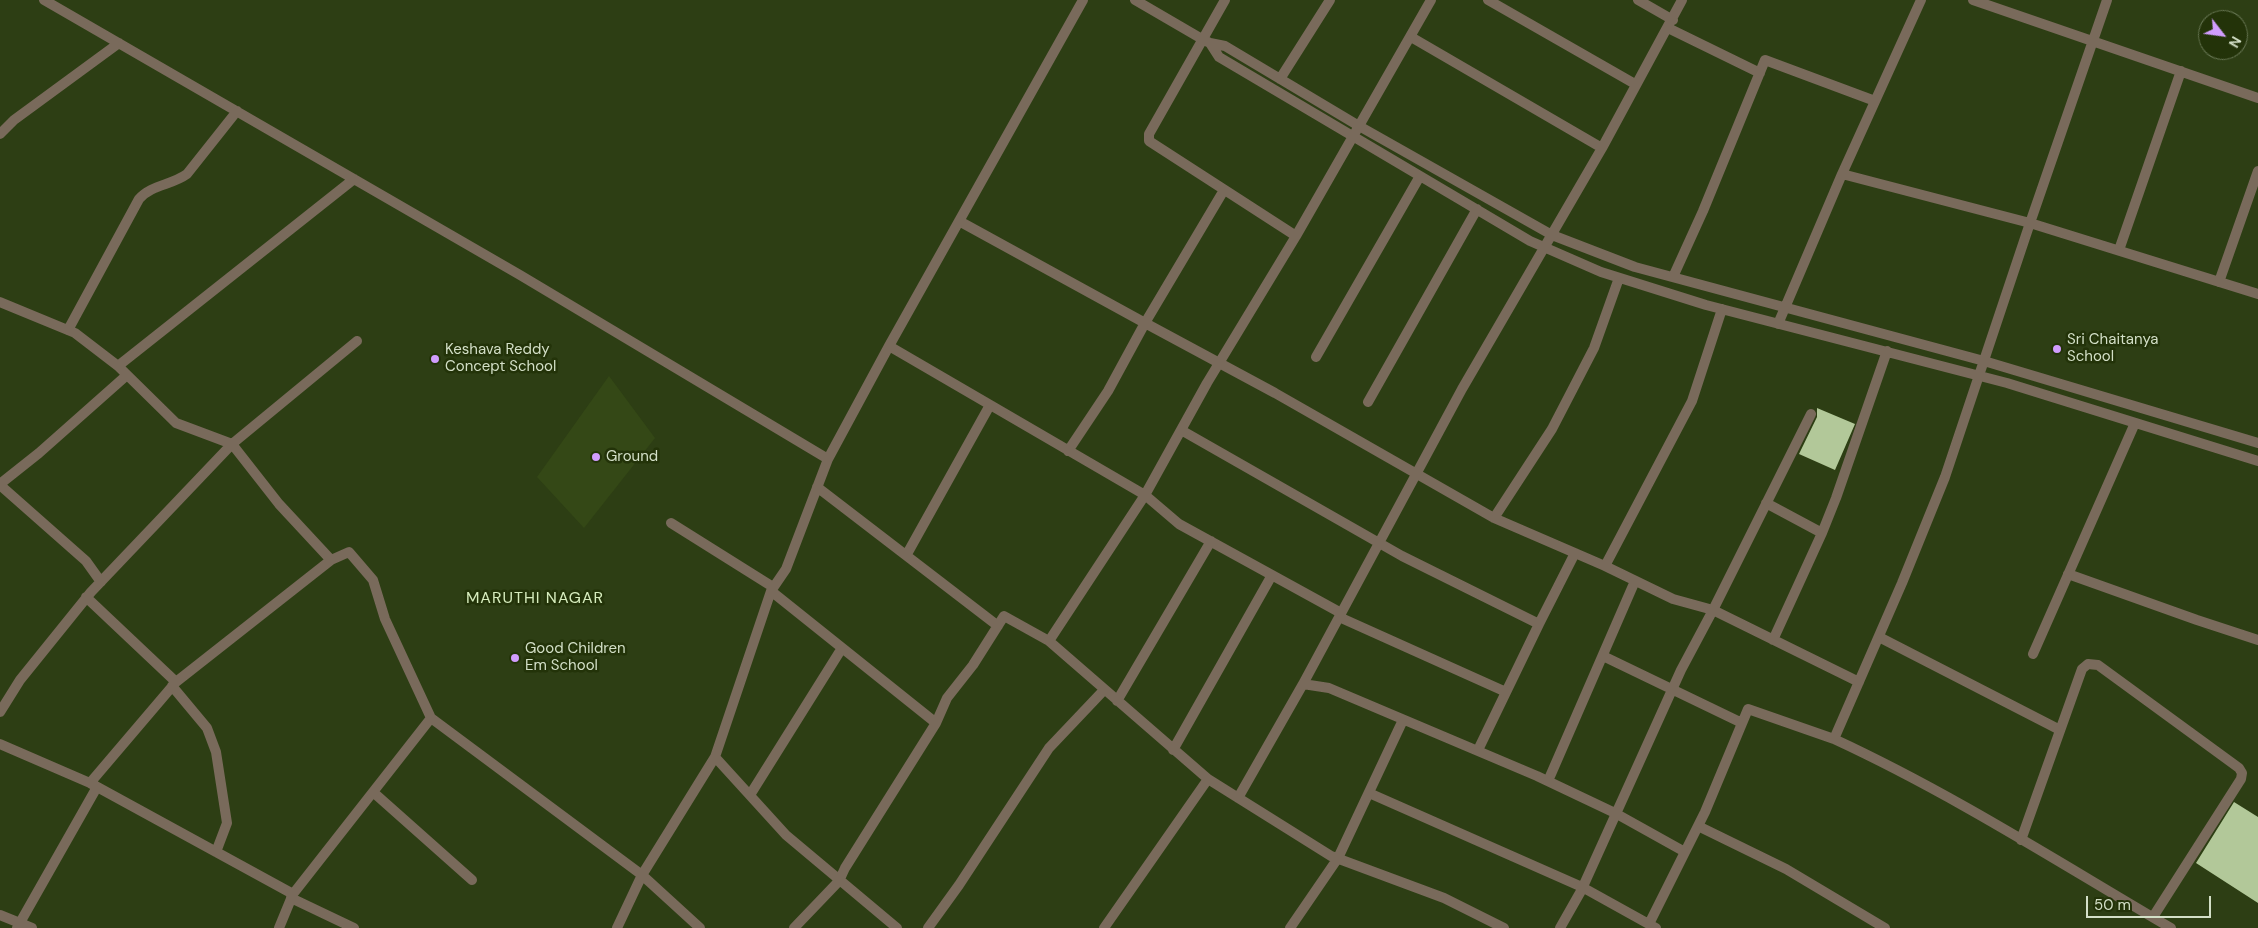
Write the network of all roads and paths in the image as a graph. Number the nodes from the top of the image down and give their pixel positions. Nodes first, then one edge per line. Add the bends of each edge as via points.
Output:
1 (44, 0) edge
2 (1083, 0) edge
3 (1135, 0) edge
4 (1225, 0) edge
5 (1330, 0) edge
6 (1431, 0) edge
7 (1488, 0) edge
8 (1638, 0) edge
9 (1682, 0) edge
10 (1921, 0) edge
11 (1973, 0) edge
12 (2108, 0) edge
13 (1671, 24) junction
14 (1411, 37) junction
15 (1206, 41) junction
16 (2094, 42) junction
17 (119, 43) junction
18 (2181, 71) junction
19 (1760, 73) junction
20 (1280, 79) junction
21 (1635, 84) junction
22 (2258, 98) edge
23 (1875, 101) junction
24 (237, 111) junction
25 (1359, 126) junction
26 (0, 134) edge
27 (1353, 137) junction
28 (1602, 148) junction
29 (2258, 171) edge
30 (1842, 174) junction
31 (1420, 176) junction
32 (354, 179) junction
33 (1224, 190) junction
34 (1477, 209) junction
35 (959, 221) junction
36 (2030, 223) junction
37 (1552, 235) junction
38 (1296, 236) junction
39 (1544, 247) junction
40 (2119, 250) junction
41 (1673, 277) junction
42 (1619, 278) junction
43 (2219, 282) junction
44 (2258, 294) edge
45 (0, 302) edge
46 (1722, 309) junction
47 (1785, 309) junction
48 (1145, 323) junction
49 (1778, 324) junction
50 (68, 330) junction
51 (357, 340) dead end
52 (889, 346) junction
53 (1887, 351) junction
54 (1316, 358) dead end
55 (1984, 360) junction
56 (1219, 363) junction
57 (118, 366) junction
58 (127, 375) junction
59 (1979, 376) junction
60 (1368, 402) dead end
61 (990, 405) junction
62 (1811, 414) dead end
63 (2135, 423) junction
64 (1181, 430) junction
65 (2258, 443) edge
66 (232, 444) junction
67 (1068, 451) junction
68 (828, 459) junction
69 (2258, 461) edge
70 (1417, 474) junction
71 (0, 484) edge
72 (816, 487) junction
73 (1144, 495) junction
74 (1766, 503) junction
75 (1494, 518) junction
76 (671, 523) dead end
77 (1822, 533) junction
78 (1211, 541) junction
79 (1379, 543) junction
80 (1575, 553) junction
81 (907, 554) junction
82 (330, 560) junction
83 (1605, 566) junction
84 (2068, 574) junction
85 (1272, 575) junction
86 (1634, 580) junction
87 (101, 582) junction
88 (772, 589) junction
89 (86, 597) junction
90 (1713, 610) junction
91 (1340, 615) junction
92 (1539, 624) junction
93 (998, 626) junction
94 (1879, 637) junction
95 (1773, 640) junction
96 (2258, 640) edge
97 (1049, 641) junction
98 (842, 648) junction
99 (2033, 654) dead end
100 (1603, 656) junction
101 (1859, 682) junction
102 (174, 684) junction
103 (1302, 684) junction
104 (1104, 690) junction
105 (1672, 690) junction
106 (1506, 692) junction
107 (1117, 701) junction
108 (0, 712) edge
109 (431, 718) junction
110 (1403, 720) junction
111 (936, 723) junction
112 (1742, 723) junction
113 (2060, 730) junction
114 (1834, 739) junction
115 (0, 744) edge
116 (1173, 750) junction
117 (1478, 750) junction
118 (714, 756) junction
119 (1208, 779) junction
120 (1548, 781) junction
121 (94, 785) junction
122 (373, 792) junction
123 (1369, 793) junction
124 (750, 795) junction
125 (1238, 798) junction
126 (1615, 813) junction
127 (1698, 826) junction
128 (2021, 840) junction
129 (216, 852) junction
130 (1685, 852) junction
131 (1338, 858) junction
132 (642, 875) junction
133 (472, 880) dead end
134 (839, 881) junction
135 (1582, 887) junction
136 (292, 896) junction
137 (0, 915) edge
138 (2153, 917) junction
139 (19, 925) edge
140 (1653, 926) edge
141 (32, 928) edge
142 (279, 928) edge
143 (354, 928) edge
144 (617, 928) edge
145 (700, 928) edge
146 (794, 928) edge
147 (897, 928) edge
148 (928, 928) edge
149 (1104, 928) edge
150 (1290, 928) edge
151 (1504, 928) edge
152 (1560, 928) edge
153 (1885, 928) edge
154 (2171, 928) edge

1 - 17 street
2 - 35 street
3 - 15 street
4 - 15 street
5 - 20 street
6 - 14 street
7 - 21 street
8 - 13 street
9 - 13 street
10 - 23 street
11 - 16 street
12 - 16 street
13 - 19 street
13 - 21 street
14 - 25 street
14 - 28 street
15 - 20 street via 1225,46
15 - 27 street via 1219,57
15 - 33 street via 1148,138 1151,144
16 - 18 street
16 - 36 street
17 - 24 street
17 - 26 street via 14,120
18 - 22 street
18 - 40 street
19 - 23 street via 1765,60
19 - 41 street
20 - 25 street
21 - 28 street
23 - 30 street
24 - 32 street
24 - 50 street via 186,174 147,191 139,200
25 - 27 street
25 - 37 street
27 - 31 street
27 - 38 street
28 - 37 street
29 - 43 street
30 - 36 street
30 - 47 street
31 - 34 street
31 - 54 street
32 - 57 street
32 - 68 street via 520,274
33 - 38 street
33 - 48 street
34 - 39 street
34 - 60 street
35 - 48 street
35 - 52 street
36 - 40 street
36 - 55 street
37 - 39 street
37 - 41 street via 1635,267
38 - 56 street
39 - 42 street
39 - 70 street
40 - 43 street
41 - 47 street
42 - 46 street
42 - 75 street via 1590,356 1552,429
43 - 44 street
45 - 50 street
46 - 49 street
46 - 83 street via 1692,401
47 - 49 street
47 - 55 street
48 - 56 street
48 - 67 street via 1108,391
49 - 53 street
50 - 57 street
51 - 66 street
52 - 61 street
52 - 68 street
53 - 59 street
53 - 77 street
55 - 59 street
55 - 65 street
56 - 64 street
56 - 70 street
57 - 58 street
58 - 66 street via 176,423
58 - 71 street
59 - 63 street
59 - 94 street via 1945,477
61 - 67 street
61 - 81 street
62 - 74 street
63 - 69 street
63 - 84 street
64 - 73 street
64 - 79 street
66 - 82 street via 279,504
66 - 87 street
67 - 73 street
68 - 72 street
70 - 75 street
70 - 79 street
71 - 87 street via 86,561
72 - 81 street
72 - 88 street via 786,569
73 - 78 street via 1179,524
73 - 97 street
74 - 77 street
74 - 90 street
75 - 80 street
76 - 88 street
77 - 95 street
78 - 85 street
78 - 107 street
79 - 91 street
79 - 92 street
80 - 83 street
80 - 92 street
81 - 93 street
82 - 102 street
82 - 109 street via 349,552 373,580 385,619
83 - 86 street
84 - 96 street
84 - 99 street
85 - 91 street
85 - 116 street
86 - 90 street via 1673,599
86 - 100 street
87 - 89 street
88 - 98 street
88 - 118 street via 723,738
89 - 102 street
89 - 108 street via 20,680
90 - 95 street
90 - 105 street
91 - 103 street
91 - 106 street
92 - 106 street
93 - 97 street via 1004,616
93 - 111 street via 947,698
94 - 101 street
94 - 113 street
95 - 101 street
97 - 104 street
98 - 111 street
98 - 124 street
100 - 105 street
100 - 120 street
101 - 114 street
102 - 121 street
102 - 129 street via 207,728 216,752 227,823
103 - 110 street via 1330,688
103 - 125 street
104 - 107 street
104 - 148 street via 1049,748
105 - 112 street
105 - 126 street
106 - 117 street
107 - 116 street
109 - 122 street
109 - 132 street
110 - 117 street
110 - 123 street
111 - 134 street
112 - 114 street via 1748,709
112 - 127 street
113 - 128 street
113 - 138 street via 2082,669 2085,665 2094,664 2242,770 2241,779
114 - 128 street via 1896,768
115 - 121 street
116 - 119 street
117 - 120 street
118 - 124 street
118 - 132 street
119 - 125 street
119 - 149 street
120 - 126 street
121 - 129 street
121 - 139 street
122 - 133 street
122 - 136 street
123 - 131 street
123 - 135 street
124 - 134 street via 786,835
125 - 131 street
126 - 130 street
126 - 135 street
127 - 130 street
127 - 153 street via 1786,869
128 - 138 street
129 - 136 street
130 - 140 street
131 - 150 street
131 - 151 street via 1444,898
132 - 144 street
132 - 145 street
134 - 146 street
134 - 147 street
135 - 140 street
135 - 152 street
136 - 142 street
136 - 143 street
137 - 139 street
138 - 154 street
139 - 141 street

